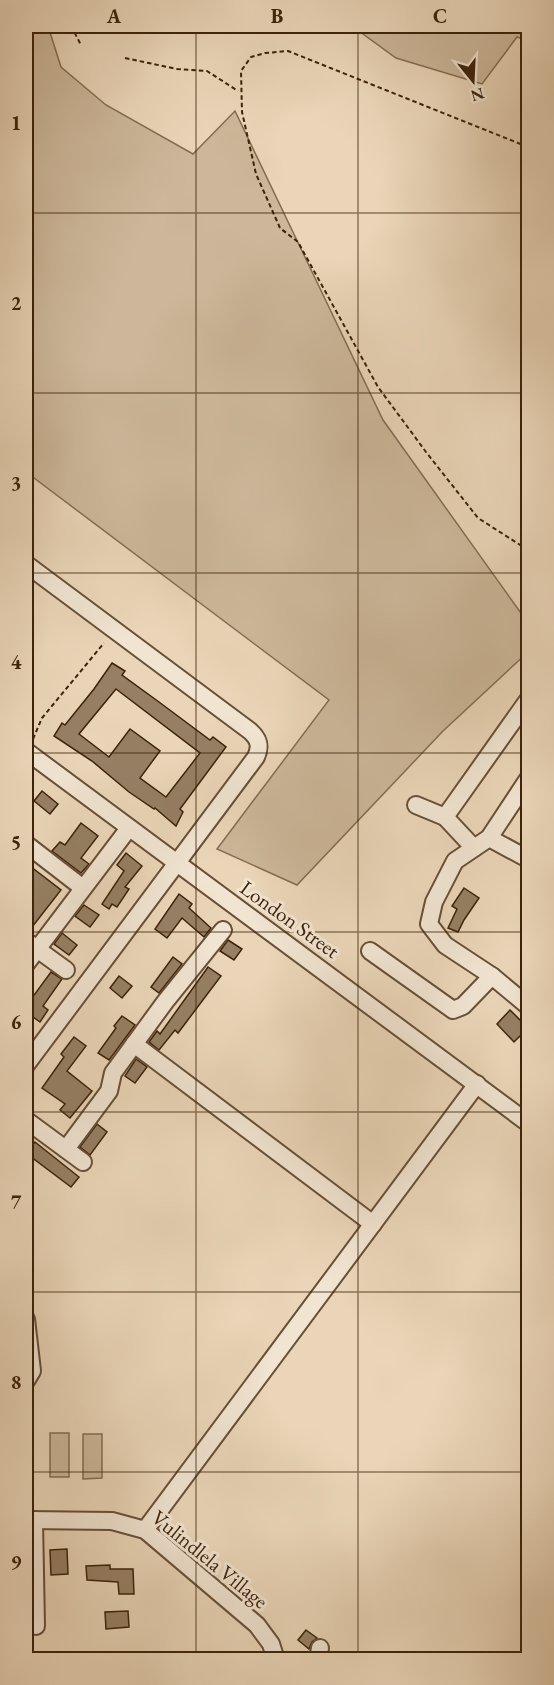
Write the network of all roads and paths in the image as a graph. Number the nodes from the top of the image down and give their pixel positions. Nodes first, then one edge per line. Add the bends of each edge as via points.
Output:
1 (71, 26) edge
2 (81, 45) dead end
3 (125, 58) dead end
4 (238, 91) dead end
5 (528, 147) edge
6 (26, 298) edge
7 (26, 342) edge
8 (26, 350) edge
9 (29, 362) dead end
10 (528, 550) edge
11 (26, 564) edge
12 (114, 631) junction
13 (528, 700) edge
14 (28, 747) edge
15 (528, 779) edge
16 (416, 805) dead end
17 (445, 817) junction
18 (129, 828) junction
19 (489, 838) junction
20 (26, 844) edge
21 (474, 848) junction
22 (528, 859) edge
23 (176, 863) junction
24 (83, 888) junction
25 (224, 930) dead end
26 (31, 945) edge
27 (370, 951) dead end
28 (26, 964) edge
29 (66, 970) dead end
30 (492, 976) junction
31 (528, 1006) edge
32 (32, 1042) edge
33 (134, 1044) junction
34 (26, 1065) edge
35 (477, 1084) junction
36 (26, 1120) edge
37 (528, 1122) edge
38 (66, 1149) junction
39 (83, 1162) dead end
40 (373, 1224) junction
41 (26, 1319) edge
42 (26, 1381) edge
43 (29, 1520) edge
44 (145, 1530) junction
45 (36, 1626) dead end
46 (276, 1659) edge

1 - 2 path
3 - 4 path via 207,71
5 - 10 path via 288,51 251,57 241,71 242,112 256,174 280,228 298,242 378,387 478,518
6 - 7 path via 32,315
8 - 9 path
11 - 12 street
12 - 14 path via 42,718
12 - 23 street via 250,730 259,743 256,757
13 - 17 street
14 - 18 street, London Street
15 - 19 street
16 - 17 street
17 - 21 street
18 - 23 street, London Street
18 - 24 street
19 - 21 street
19 - 22 street
20 - 24 street
21 - 30 street via 455,861 434,902 429,924 445,945
23 - 32 street
23 - 35 street, London Street
24 - 26 street
25 - 33 street
26 - 28 street
26 - 29 street
27 - 30 street via 453,1010 463,1006
30 - 31 street
32 - 34 street
33 - 38 street via 113,1073 109,1091
33 - 40 street
35 - 37 street, London Street
35 - 40 street
36 - 38 street
38 - 39 street
40 - 44 street
41 - 42 street via 32,1371
43 - 44 street, Vulindlela Village via 112,1521
43 - 45 street
44 - 46 street, Vulindlela Village via 257,1625

